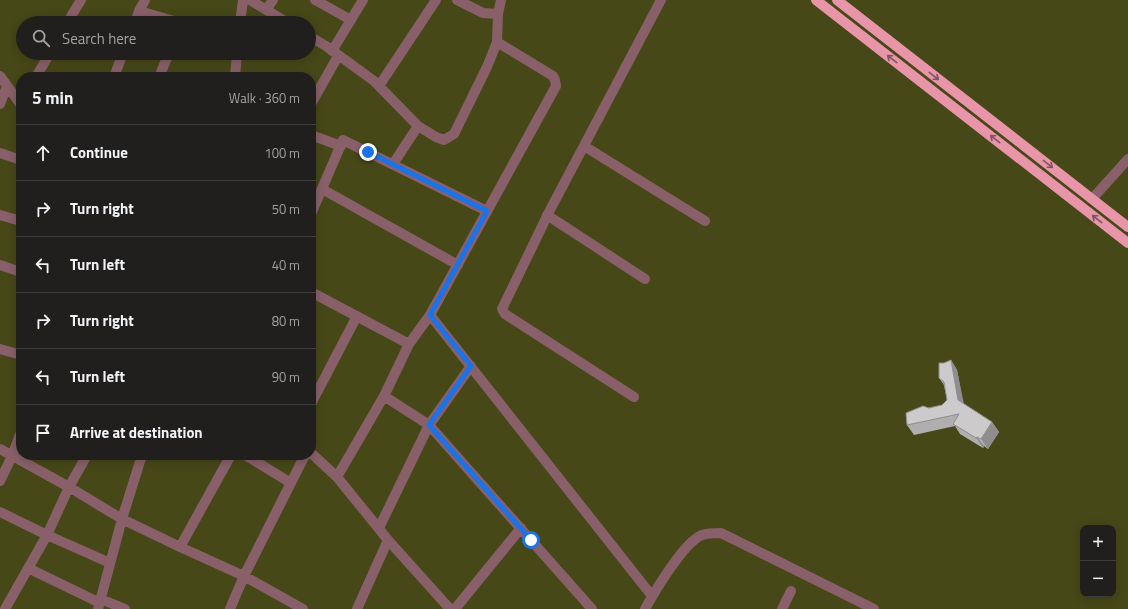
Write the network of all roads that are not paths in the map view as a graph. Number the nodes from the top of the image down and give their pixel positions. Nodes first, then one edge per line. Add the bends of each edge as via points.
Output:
1 (81, 0) edge
2 (145, 0) edge
3 (243, 0) edge
4 (250, 0) edge
5 (273, 0) edge
6 (316, 0) edge
7 (363, 0) edge
8 (436, 0) edge
9 (457, 0) edge
10 (501, 0) edge
11 (661, 0) edge
12 (816, 0) edge
13 (837, 0) edge
14 (266, 10) junction
15 (139, 12) junction
16 (498, 14) junction
17 (71, 16) edge
18 (137, 16) edge
19 (155, 16) edge
20 (241, 16) edge
21 (276, 16) edge
22 (351, 20) junction
23 (316, 41) edge
24 (497, 42) junction
25 (335, 53) junction
26 (46, 60) edge
27 (120, 60) edge
28 (166, 60) edge
29 (236, 60) edge
30 (39, 72) edge
31 (116, 72) edge
32 (161, 72) edge
33 (235, 72) edge
34 (0, 76) edge
35 (7, 86) junction
36 (379, 86) junction
37 (316, 93) edge
38 (16, 98) edge
39 (0, 104) edge
40 (418, 126) junction
41 (316, 137) edge
42 (341, 146) junction
43 (584, 146) junction
44 (0, 153) edge
45 (16, 158) edge
46 (1128, 159) edge
47 (392, 164) junction
48 (317, 193) edge
49 (1092, 199) junction
50 (487, 211) junction
51 (0, 215) edge
52 (547, 215) junction
53 (16, 220) edge
54 (705, 221) dead end
55 (1128, 227) edge
56 (1128, 242) edge
57 (0, 265) edge
58 (458, 265) junction
59 (16, 270) edge
60 (645, 278) dead end
61 (316, 295) edge
62 (430, 315) junction
63 (357, 316) junction
64 (410, 344) junction
65 (0, 349) edge
66 (16, 354) edge
67 (471, 366) junction
68 (316, 394) edge
69 (384, 396) junction
70 (634, 397) dead end
71 (429, 425) junction
72 (16, 445) edge
73 (0, 449) edge
74 (12, 456) junction
75 (16, 458) edge
76 (316, 458) edge
77 (19, 460) edge
78 (84, 460) edge
79 (140, 460) edge
80 (228, 460) edge
81 (253, 460) edge
82 (303, 460) edge
83 (337, 477) junction
84 (0, 481) edge
85 (291, 484) junction
86 (69, 487) junction
87 (0, 512) edge
88 (122, 519) junction
89 (379, 528) junction
90 (521, 528) junction
91 (47, 535) junction
92 (388, 540) junction
93 (180, 547) junction
94 (110, 563) junction
95 (28, 568) junction
96 (244, 576) junction
97 (791, 591) dead end
98 (652, 596) junction
99 (100, 604) edge
100 (297, 608) edge
101 (5, 609) edge
102 (125, 609) edge
103 (230, 609) edge
104 (357, 609) edge
105 (450, 609) edge
106 (455, 609) edge
107 (592, 609) edge
108 (645, 609) edge
109 (782, 609) edge
110 (874, 609) edge

1 - 17 street
2 - 15 street
3 - 20 street
4 - 14 street
5 - 14 street
6 - 22 street
7 - 22 street
8 - 36 street
9 - 16 street via 483,13
10 - 16 street
11 - 43 street
56 -> 12 main road
13 -> 49 main road
14 - 21 street
15 - 18 street
15 - 19 street
16 - 24 street
22 - 25 street
23 - 25 street
24 - 40 street via 454,134 444,140
24 - 50 street via 553,76 556,86
25 - 36 street
25 - 37 street
26 - 30 street
27 - 31 street
28 - 32 street
29 - 33 street
34 - 35 street
35 - 38 street
35 - 39 street
36 - 40 street
40 - 47 street
41 - 42 street
42 - 47 street via 343,140
42 - 48 street
43 - 52 street
43 - 54 street
44 - 45 street
46 - 49 street
47 - 50 street
48 - 58 street
49 - 55 main road
50 - 58 street
51 - 53 street
52 - 60 street
52 - 70 street via 502,309 505,314
57 - 59 street
58 - 62 street
61 - 63 street
62 - 64 street
62 - 67 street
63 - 64 street
63 - 68 street
64 - 69 street
65 - 66 street
67 - 71 street
67 - 98 street
69 - 71 street
69 - 83 street
71 - 89 street
71 - 90 street
72 - 74 street
73 - 74 street
74 - 75 street
74 - 84 street
76 - 83 street
77 - 86 street
78 - 86 street
79 - 88 street
80 - 93 street
81 - 85 street
82 - 85 street
83 - 89 street
85 - 96 street
86 - 88 street
86 - 91 street
87 - 91 street
88 - 93 street
88 - 94 street
89 - 92 street
90 - 106 street
90 - 107 street
91 - 94 street
91 - 95 street
92 - 104 street
92 - 105 street
93 - 96 street
94 - 99 street
95 - 99 street
95 - 101 street
96 - 100 street
96 - 103 street
97 - 109 street
98 - 108 street
98 - 110 street via 672,566 695,539 704,534 721,533
99 - 102 street

